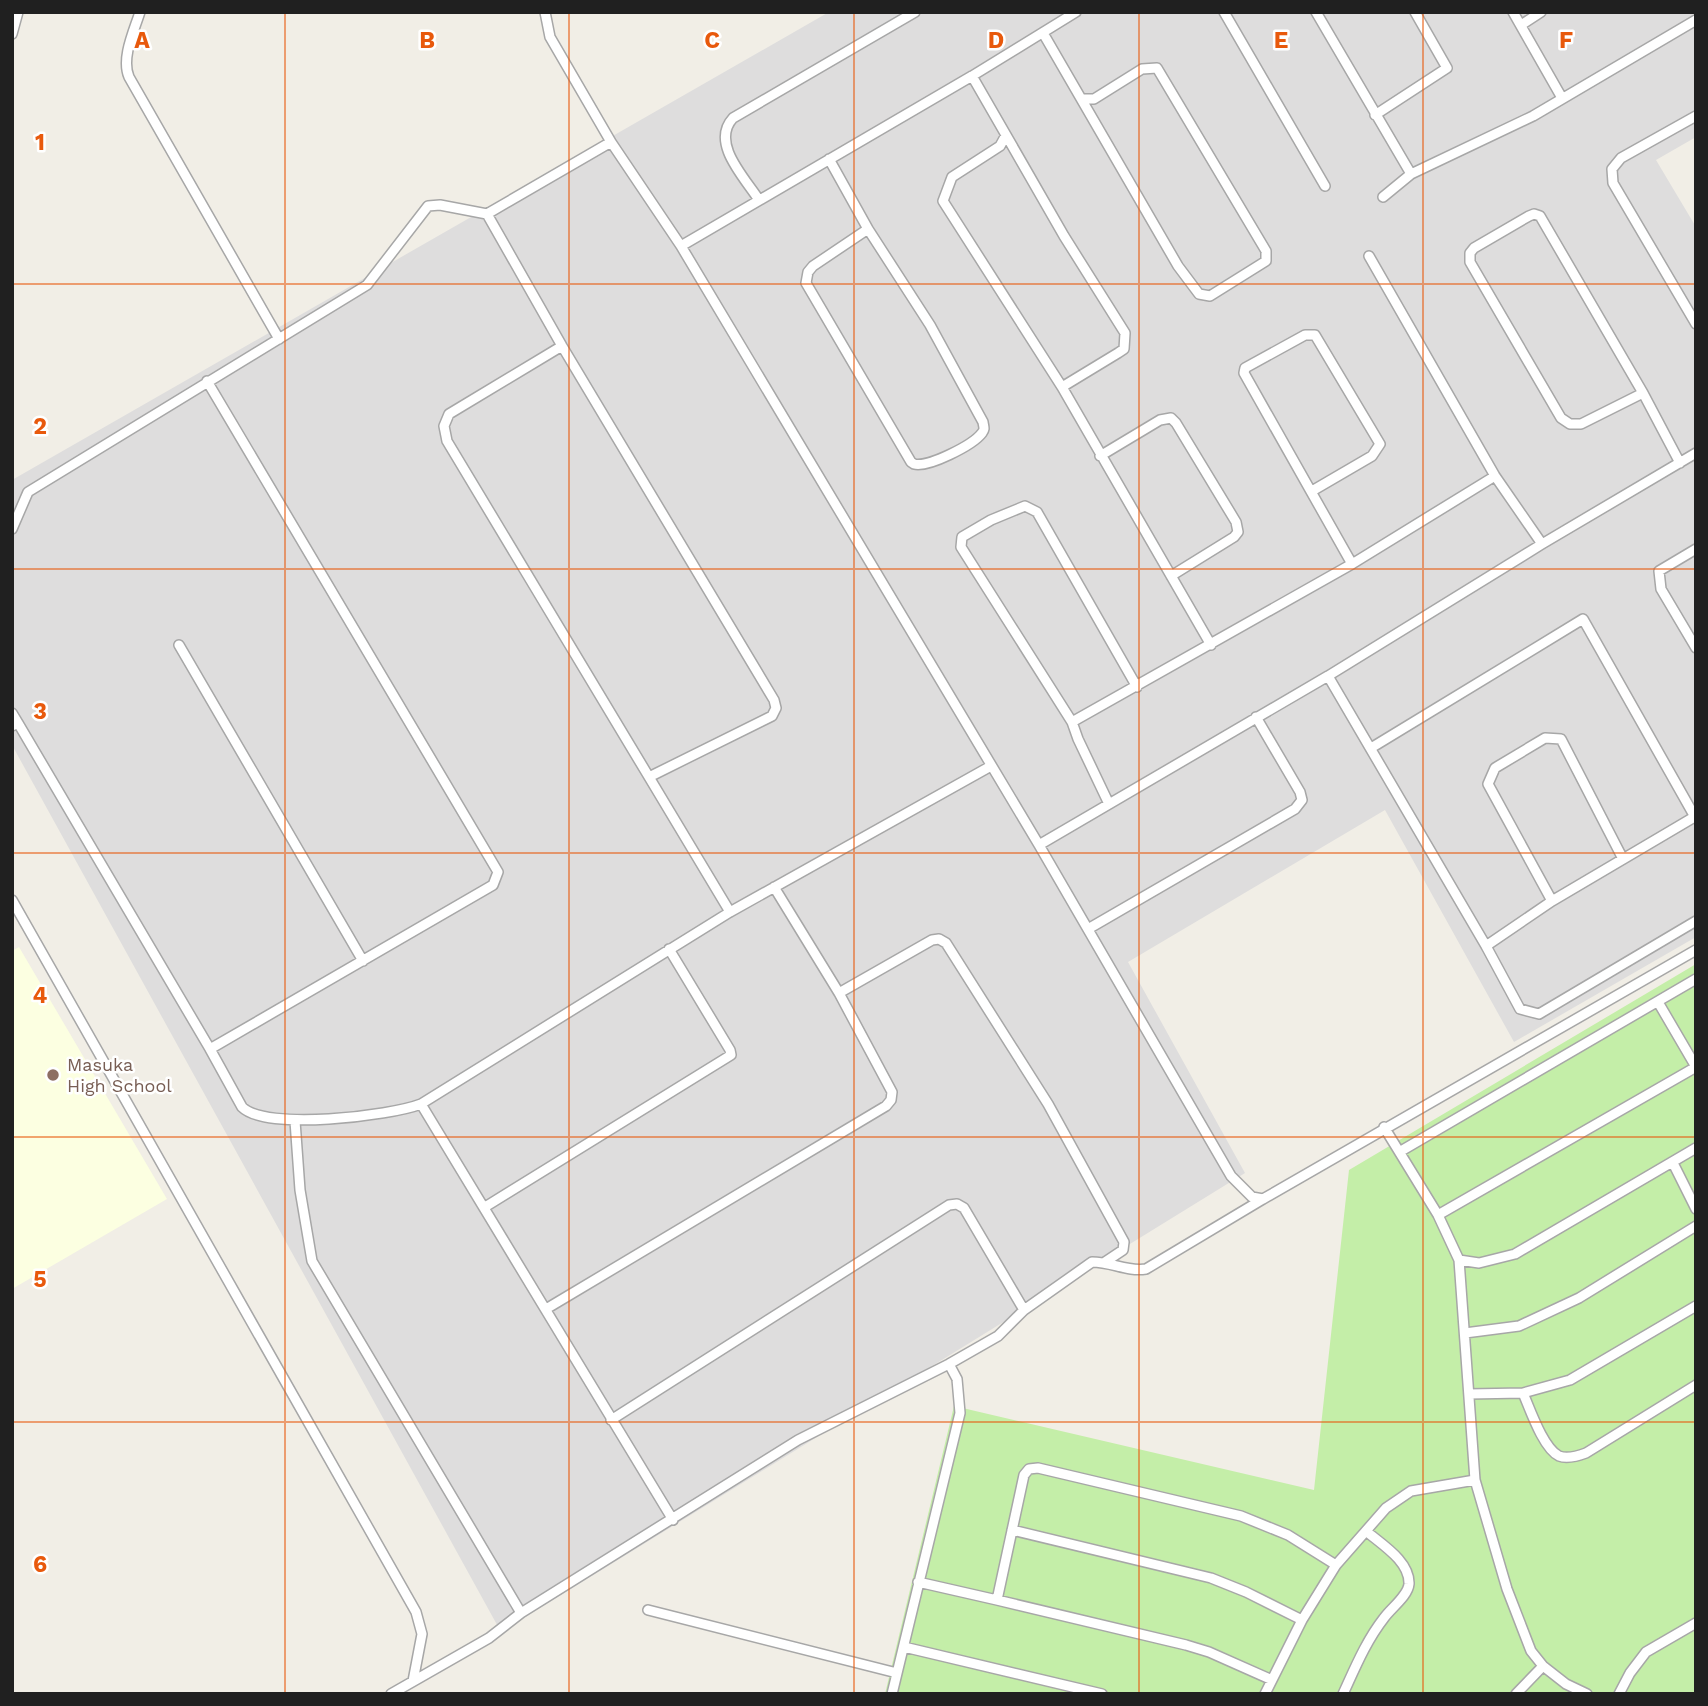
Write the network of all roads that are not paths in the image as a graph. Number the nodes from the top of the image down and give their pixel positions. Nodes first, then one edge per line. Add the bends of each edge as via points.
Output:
1 (18, 12) edge
2 (139, 12) edge
3 (545, 12) edge
4 (915, 12) edge
5 (1076, 12) edge
6 (1224, 12) edge
7 (1316, 12) edge
8 (1415, 12) edge
9 (1513, 12) edge
10 (1541, 12) edge
11 (1696, 20) edge
12 (1521, 25) junction
13 (1043, 33) junction
14 (12, 34) edge
15 (972, 76) junction
16 (1562, 98) junction
17 (1082, 99) junction
18 (1375, 115) junction
19 (1696, 116) edge
20 (1006, 135) junction
21 (611, 142) junction
22 (830, 159) junction
23 (1411, 174) junction
24 (1325, 186) dead end
25 (1383, 197) dead end
26 (759, 200) junction
27 (487, 214) junction
28 (868, 229) junction
29 (681, 246) junction
30 (1369, 256) dead end
31 (1696, 324) edge
32 (279, 339) junction
33 (562, 346) junction
34 (207, 381) junction
35 (1062, 387) junction
36 (1643, 393) junction
37 (1696, 453) edge
38 (1100, 456) junction
39 (1680, 463) junction
40 (1495, 476) junction
41 (1312, 491) junction
42 (12, 529) edge
43 (1542, 544) junction
44 (1696, 549) edge
45 (1352, 564) junction
46 (1171, 576) junction
47 (180, 645) dead end
48 (1211, 645) junction
49 (1696, 648) edge
50 (1328, 676) junction
51 (1137, 687) junction
52 (12, 713) edge
53 (1256, 716) junction
54 (1072, 722) junction
55 (15, 724) edge
56 (1371, 748) junction
57 (990, 766) junction
58 (649, 777) junction
59 (1109, 804) junction
60 (1696, 816) edge
61 (1039, 845) junction
62 (1623, 859) junction
63 (774, 887) junction
64 (12, 900) edge
65 (1552, 901) junction
66 (730, 912) junction
67 (1696, 921) edge
68 (1088, 929) junction
69 (1486, 946) junction
70 (669, 949) junction
71 (1696, 950) edge
72 (363, 961) junction
73 (1696, 979) edge
74 (839, 993) junction
75 (1658, 1002) junction
76 (210, 1049) junction
77 (421, 1104) junction
78 (295, 1121) junction
79 (1384, 1128) junction
80 (1696, 1148) edge
81 (1401, 1151) junction
82 (1672, 1163) junction
83 (1263, 1199) junction
84 (485, 1207) junction
85 (1696, 1209) edge
86 (1438, 1215) junction
87 (1696, 1226) edge
88 (1460, 1260) junction
89 (1105, 1262) junction
90 (1696, 1306) edge
91 (546, 1310) junction
92 (1024, 1310) junction
93 (1465, 1333) junction
94 (949, 1364) junction
95 (1696, 1385) edge
96 (1523, 1393) junction
97 (1469, 1394) junction
98 (611, 1420) junction
99 (1475, 1480) junction
100 (673, 1520) junction
101 (1012, 1530) junction
102 (1366, 1531) junction
103 (1336, 1565) junction
104 (918, 1582) junction
105 (997, 1600) junction
106 (648, 1609) dead end
107 (521, 1613) junction
108 (1302, 1620) junction
109 (1696, 1623) edge
110 (904, 1647) junction
111 (1543, 1666) junction
112 (897, 1673) junction
113 (1272, 1680) junction
114 (413, 1681) junction
115 (392, 1694) edge
116 (892, 1694) edge
117 (1102, 1694) edge
118 (1265, 1694) edge
119 (1343, 1694) edge
120 (1516, 1694) edge
121 (1587, 1694) edge
122 (1619, 1694) edge

1 - 14 street
2 - 32 street via 126,70
3 - 21 street via 550,37
4 - 26 street via 728,124 724,131 727,151
5 - 13 street
6 - 24 street
7 - 18 street
8 - 18 street via 1447,68
9 - 12 street
10 - 12 street
11 - 16 street
12 - 16 street
13 - 15 street
13 - 17 street
15 - 20 street
15 - 22 street
16 - 23 street
17 - 17 street via 1094,99 1142,69 1157,68 1266,251 1266,261 1210,296 1199,295
18 - 23 street
19 - 31 street via 1621,158 1612,169 1613,183
20 - 35 street via 1000,146 952,177 943,201
20 - 35 street via 1125,333 1124,349
21 - 27 street
21 - 29 street
22 - 26 street
22 - 28 street
23 - 25 street
26 - 29 street
27 - 32 street via 428,206 367,285
27 - 33 street
28 - 28 street via 930,325 983,422 981,435 925,465 911,462 806,283 813,266
29 - 57 street
30 - 40 street
32 - 34 street
33 - 58 street via 449,414 445,434
33 - 58 street via 776,708 772,716
34 - 42 street via 28,492
34 - 72 street via 498,872 493,885
35 - 38 street
36 - 36 street via 1540,216 1529,216 1474,248 1470,262 1561,418 1581,424
36 - 39 street
37 - 39 street
38 - 46 street
38 - 46 street via 1160,419 1171,418 1236,522 1234,537
39 - 43 street
40 - 43 street
40 - 45 street
41 - 41 street via 1244,373 1245,368 1305,335 1315,335 1380,444 1372,456
41 - 45 street
43 - 50 street
44 - 49 street via 1658,570 1661,589
45 - 48 street
46 - 48 street
47 - 72 street
48 - 51 street
50 - 53 street
50 - 56 street
51 - 54 street
51 - 54 street via 1037,512 1025,506 991,520 961,537 961,547
52 - 55 street
53 - 59 street
53 - 68 street via 1300,792 1302,800 1295,809
54 - 59 street
55 - 76 street
56 - 60 street via 1583,619
56 - 69 street
57 - 61 street
57 - 63 street
58 - 66 street
59 - 61 street
60 - 62 street
61 - 68 street
62 - 65 street
62 - 65 street via 1561,739 1545,738 1495,768 1488,784
63 - 66 street
63 - 74 street
64 - 114 street via 416,1612 422,1634
65 - 69 street
66 - 70 street
67 - 69 street via 1539,1014 1520,1009
68 - 83 street via 1231,1176 1252,1197
70 - 77 street
70 - 84 street via 731,1055
71 - 79 street
72 - 76 street
73 - 75 street
74 - 89 street via 932,940 946,943 1048,1104 1124,1242 1123,1250
74 - 91 street via 892,1092 886,1106
75 - 81 street
75 - 86 street via 1696,1067
76 - 78 street via 248,1113
77 - 78 street via 403,1111
77 - 84 street
78 - 107 street via 312,1261
79 - 81 street
79 - 83 street
80 - 82 street
81 - 86 street
82 - 85 street
82 - 88 street via 1515,1254 1479,1263
83 - 89 street via 1146,1269 1133,1271
84 - 91 street
86 - 88 street
87 - 93 street via 1579,1298 1519,1326
88 - 93 street
89 - 92 street via 1092,1262
90 - 96 street via 1570,1380
91 - 98 street
92 - 94 street via 998,1336
92 - 98 street via 964,1208 949,1205
93 - 97 street
94 - 100 street via 798,1440
94 - 104 street via 957,1379 960,1413
95 - 96 street via 1574,1457 1561,1457 1550,1450
96 - 97 street
97 - 99 street
98 - 100 street
99 - 102 street via 1410,1491 1386,1508
99 - 111 street via 1507,1590 1531,1651
100 - 107 street
101 - 103 street via 1024,1475 1038,1468 1241,1516 1288,1535
101 - 105 street
101 - 108 street via 1211,1578
102 - 103 street
102 - 119 street via 1401,1562 1409,1583 1371,1635
103 - 108 street
104 - 105 street
104 - 110 street
105 - 113 street via 1186,1645
106 - 112 street
107 - 114 street via 489,1638
108 - 113 street
109 - 122 street via 1646,1652
110 - 112 street
110 - 117 street
111 - 120 street
111 - 121 street
112 - 116 street
113 - 118 street
114 - 115 street

